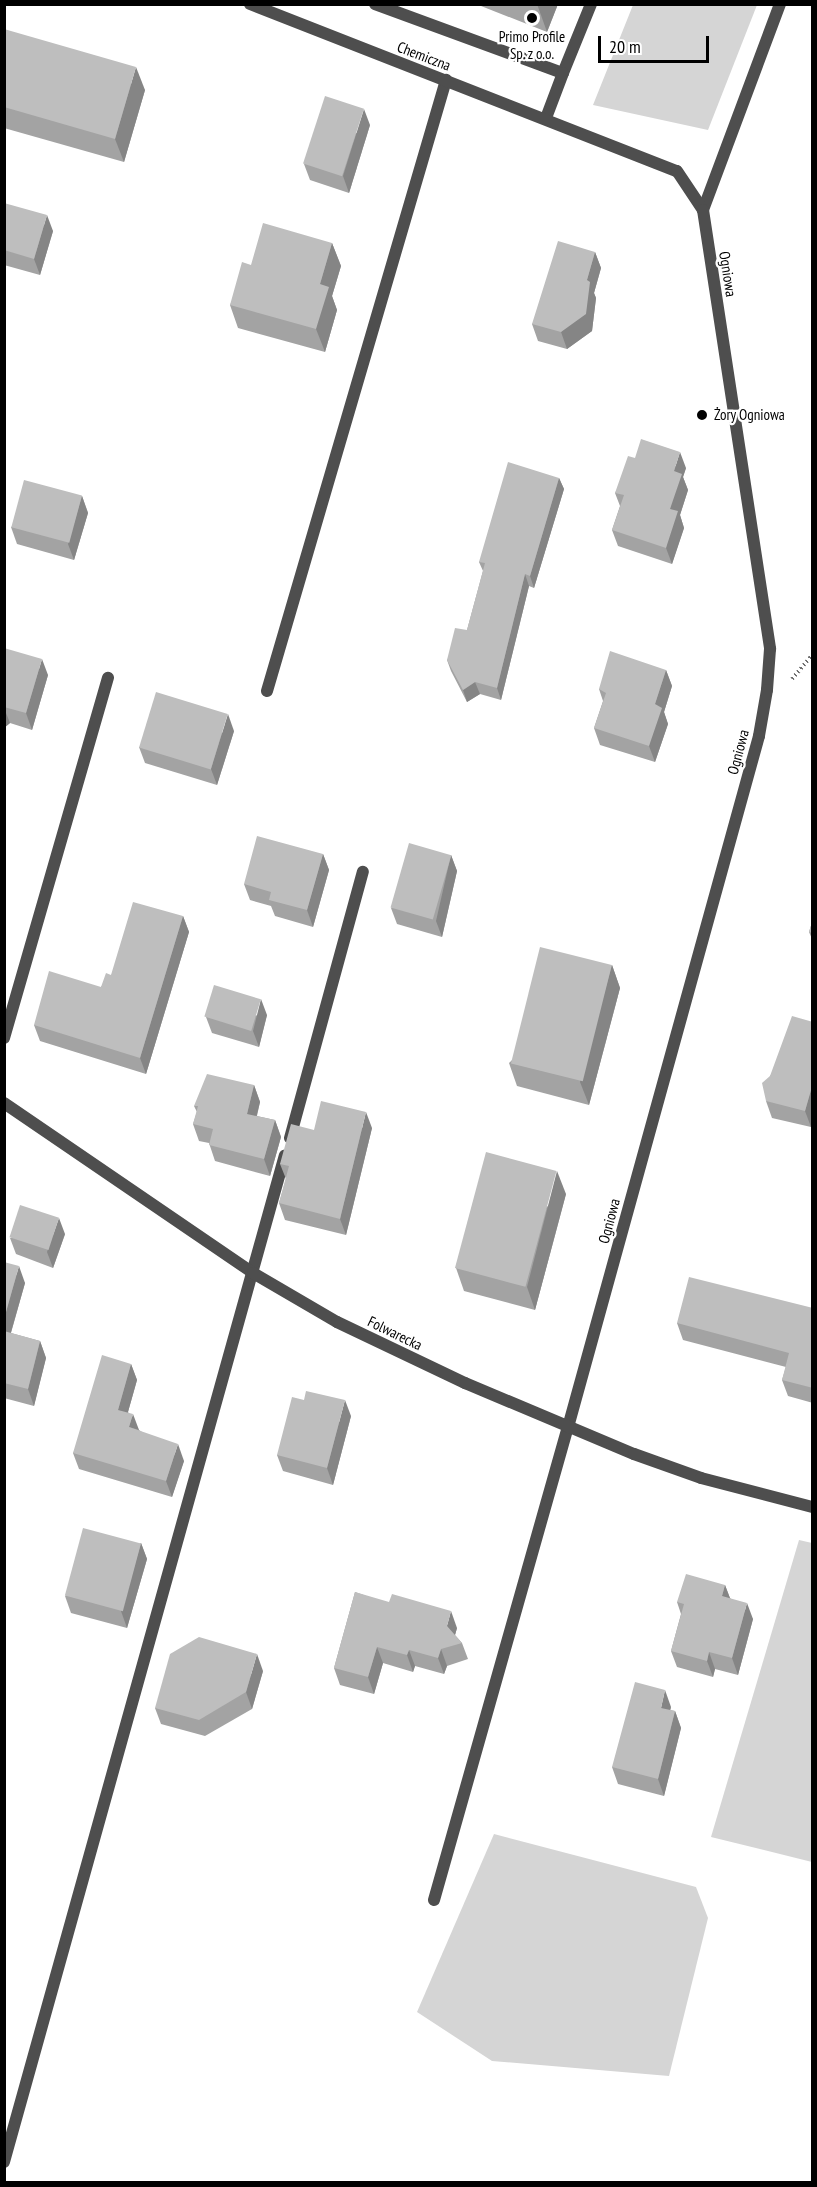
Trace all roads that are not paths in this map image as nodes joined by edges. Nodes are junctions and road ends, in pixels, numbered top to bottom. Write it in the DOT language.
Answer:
graph roads {
  1 [pos="250,4"];
  2 [pos="375,4"];
  3 [pos="591,4"];
  4 [pos="780,4"];
  5 [pos="563,73"];
  6 [pos="446,80"];
  7 [pos="546,118"];
  8 [pos="588,134"];
  9 [pos="703,210"];
  10 [pos="108,678"];
  11 [pos="267,691"];
  12 [pos="363,872"];
  13 [pos="4,1038"];
  14 [pos="4,1103"];
  15 [pos="253,1273"];
  16 [pos="568,1427"];
  17 [pos="813,1507"];
  18 [pos="434,1900"];
  19 [pos="4,2162"];
  1 -- 6 [label="street, Chemiczna"];
  2 -- 5 [label="street"];
  3 -- 5 [label="street"];
  4 -- 9 [label="street"];
  5 -- 7 [label="street"];
  6 -- 7 [label="street, Chemiczna"];
  6 -- 11 [label="street"];
  7 -- 8 [label="street, Chemiczna"];
  8 -- 9 [label="street, Ogniowa"];
  9 -- 16 [label="street, Ogniowa"];
  10 -- 13 [label="street"];
  12 -- 15 [label="street"];
  14 -- 15 [label="street, Folwarecka"];
  15 -- 16 [label="street, Folwarecka"];
  15 -- 19 [label="street"];
  16 -- 17 [label="street, Folwarecka"];
  16 -- 18 [label="street, Ogniowa"];
}
